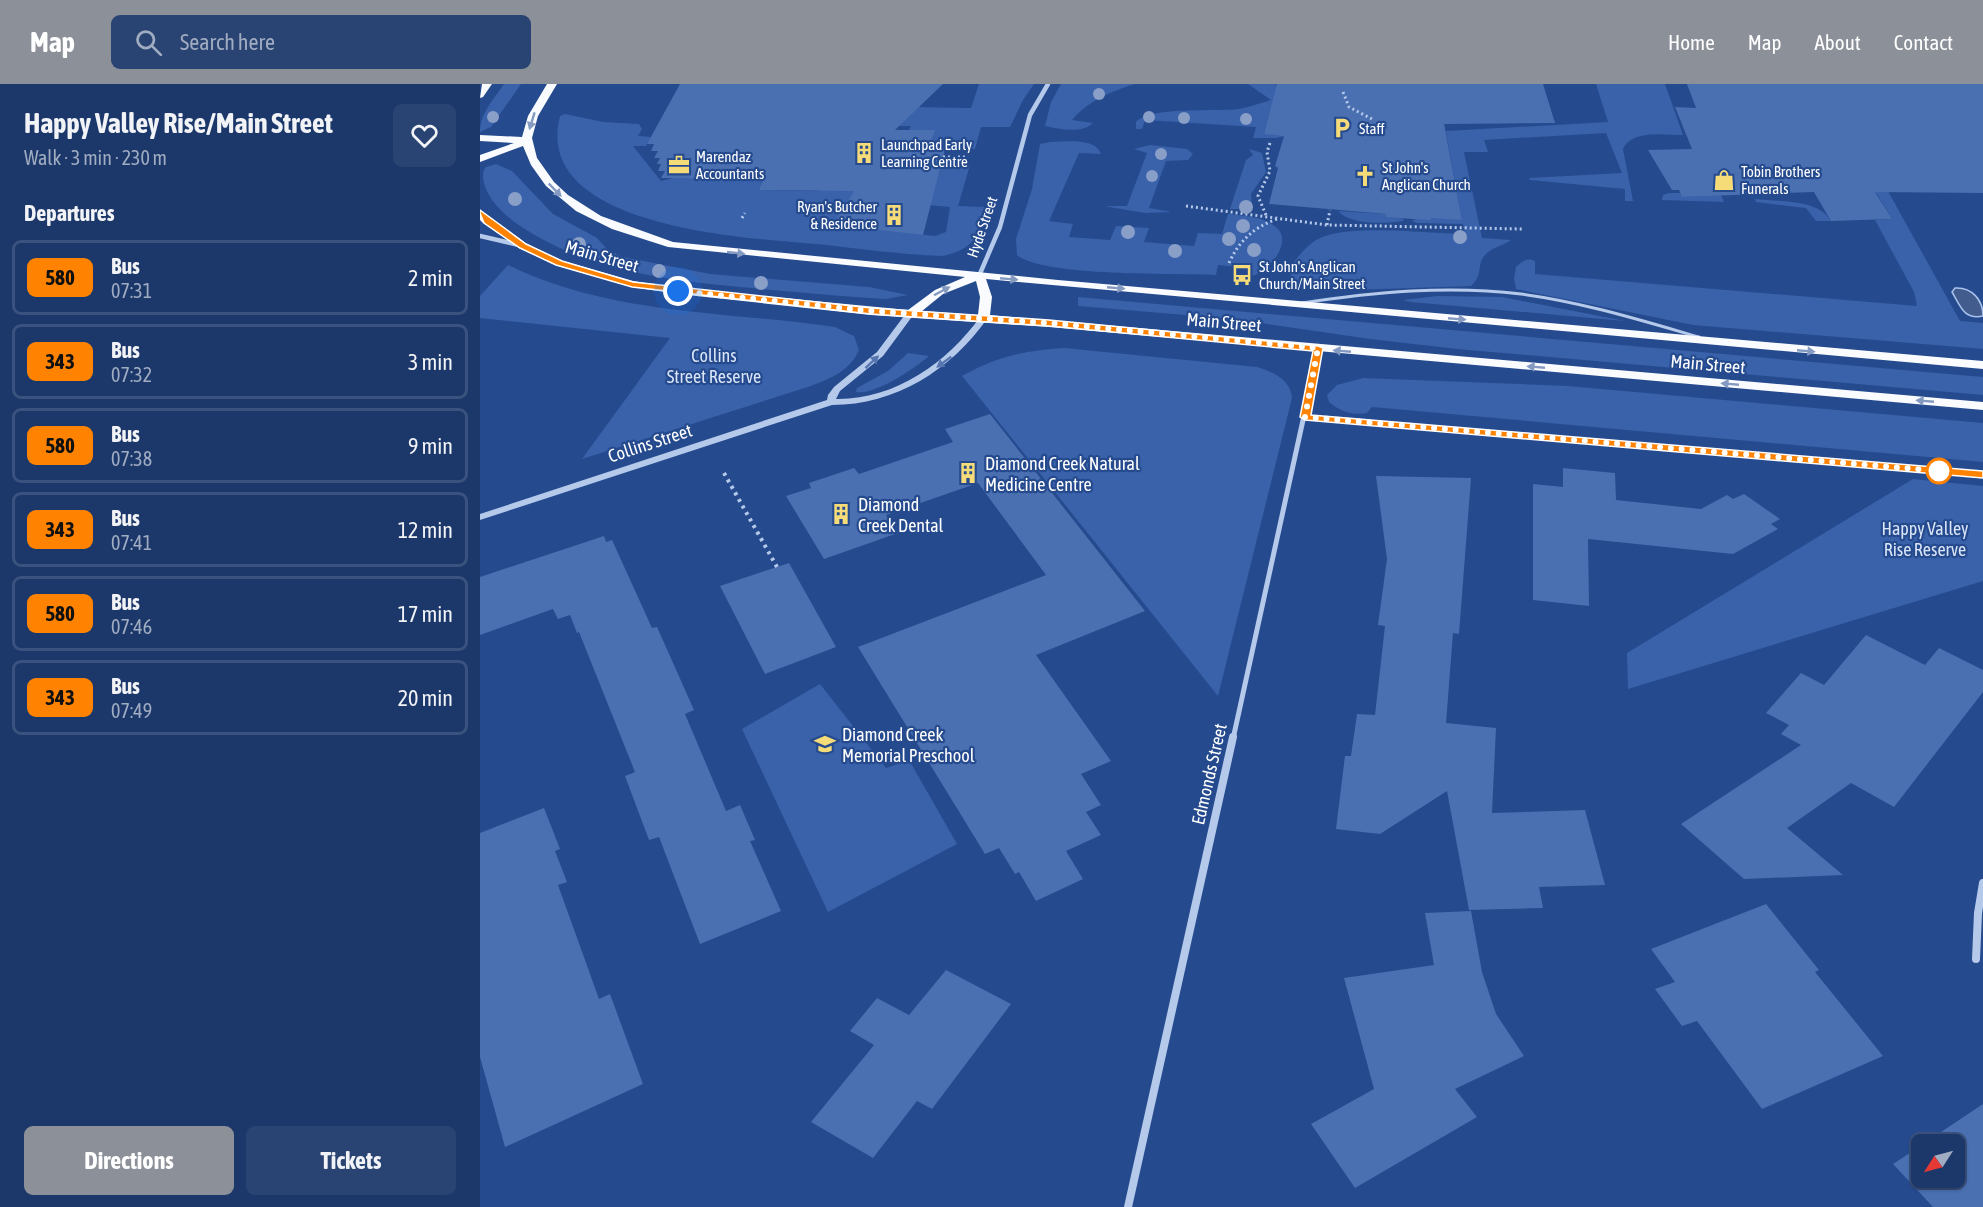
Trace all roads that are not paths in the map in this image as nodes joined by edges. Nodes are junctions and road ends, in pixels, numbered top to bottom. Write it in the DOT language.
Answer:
graph roads {
  1 [pos="487,84"];
  2 [pos="552,84"];
  3 [pos="1048,84"];
  4 [pos="480,95"];
  5 [pos="480,138"];
  6 [pos="527,141"];
  7 [pos="480,159"];
  8 [pos="480,213"];
  9 [pos="480,236"];
  10 [pos="523,246"];
  11 [pos="979,276"];
  12 [pos="1293,304"];
  13 [pos="910,314"];
  14 [pos="983,319"];
  15 [pos="1724,344"];
  16 [pos="1318,348"];
  17 [pos="1983,365"];
  18 [pos="831,402"];
  19 [pos="1983,406"];
  20 [pos="1305,417"];
  21 [pos="1983,474"];
  22 [pos="480,517"];
  23 [pos="1983,883"];
  24 [pos="1976,959"];
  25 [pos="1128,1207"];
  1 -- 4 [label="main road"];
  2 -- 6 [label="main road, one-way"];
  3 -- 11 [label="street, Hyde Street"];
  5 -- 6 [label="main road"];
  6 -- 7 [label="main road"];
  6 -- 11 [label="main road, Main Street, one-way"];
  8 -- 10 [label="main road, Main Street"];
  9 -- 10 [label="street"];
  10 -- 13 [label="main road, Main Street"];
  11 -- 12 [label="main road, Main Street, one-way"];
  13 -- 11 [label="main road, Hyde Street, one-way"];
  11 -- 14 [label="main road"];
  12 -- 15 [label="main road, Main Street, one-way"];
  12 -- 15 [label="lane"];
  13 -- 14 [label="main road, Main Street"];
  18 -- 13 [label="street, one-way"];
  14 -- 16 [label="main road, Main Street"];
  14 -- 18 [label="street, Collins Street, one-way"];
  15 -- 17 [label="main road, Main Street, one-way"];
  19 -- 16 [label="main road, Main Street, one-way"];
  16 -- 20 [label="street, Edmonds Street"];
  18 -- 22 [label="street, Collins Street"];
  20 -- 21 [label="street"];
  20 -- 25 [label="street, Edmonds Street"];
  23 -- 24 [label="street"];
}
